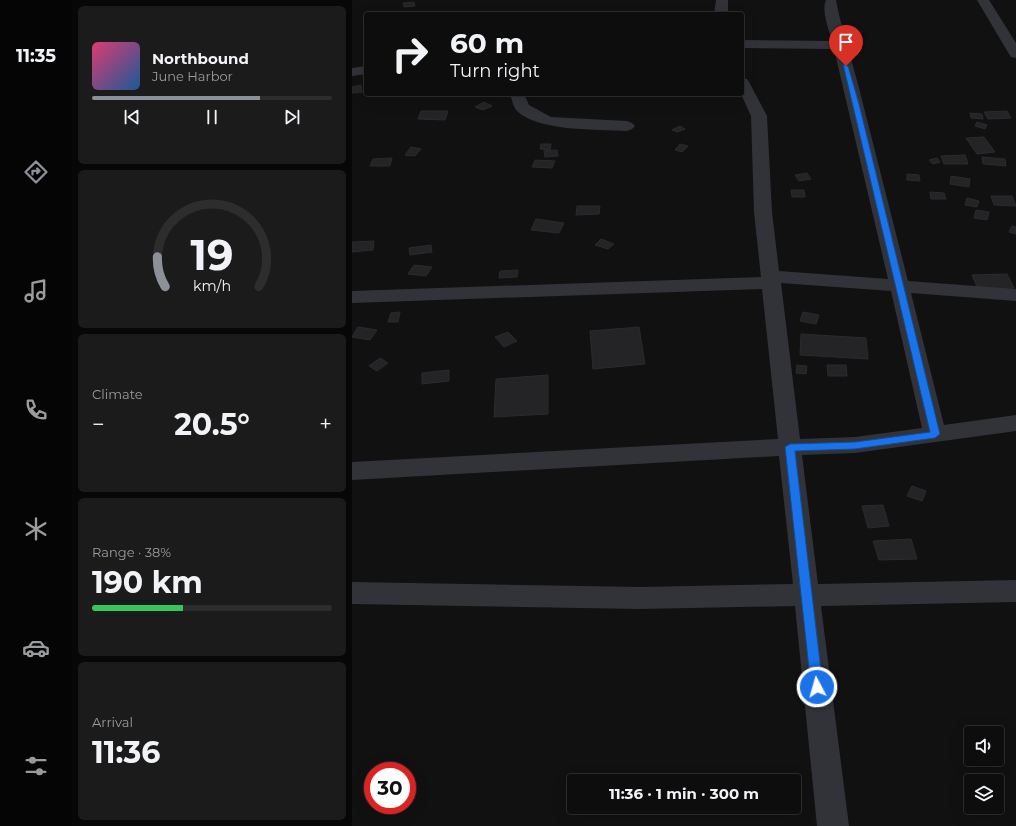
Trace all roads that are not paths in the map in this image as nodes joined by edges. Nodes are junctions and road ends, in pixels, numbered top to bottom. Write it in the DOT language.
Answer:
graph roads {
  1 [pos="722,0"];
  2 [pos="983,0"];
  3 [pos="831,2"];
  4 [pos="721,12"];
  5 [pos="744,44"];
  6 [pos="840,45"];
  7 [pos="1016,54"];
  8 [pos="364,70"];
  9 [pos="352,72"];
  10 [pos="744,86"];
  11 [pos="518,96"];
  12 [pos="628,126"];
  13 [pos="771,279"];
  14 [pos="900,286"];
  15 [pos="1016,296"];
  16 [pos="352,297"];
  17 [pos="1016,423"];
  18 [pos="935,434"];
  19 [pos="790,447"];
  20 [pos="352,471"];
  21 [pos="1016,591"];
  22 [pos="352,594"];
  23 [pos="807,595"];
  24 [pos="833,826"];
  1 -- 4 [label="street"];
  2 -- 7 [label="street"];
  3 -- 6 [label="street"];
  5 -- 6 [label="street"];
  6 -- 14 [label="street"];
  8 -- 9 [label="street"];
  10 -- 13 [label="street"];
  11 -- 12 [label="street"];
  13 -- 14 [label="street"];
  13 -- 16 [label="street"];
  13 -- 19 [label="street"];
  14 -- 15 [label="street"];
  14 -- 18 [label="street"];
  17 -- 18 [label="street"];
  18 -- 19 [label="street"];
  19 -- 20 [label="street"];
  19 -- 23 [label="street"];
  21 -- 23 [label="street"];
  22 -- 23 [label="street"];
  23 -- 24 [label="street"];
}
